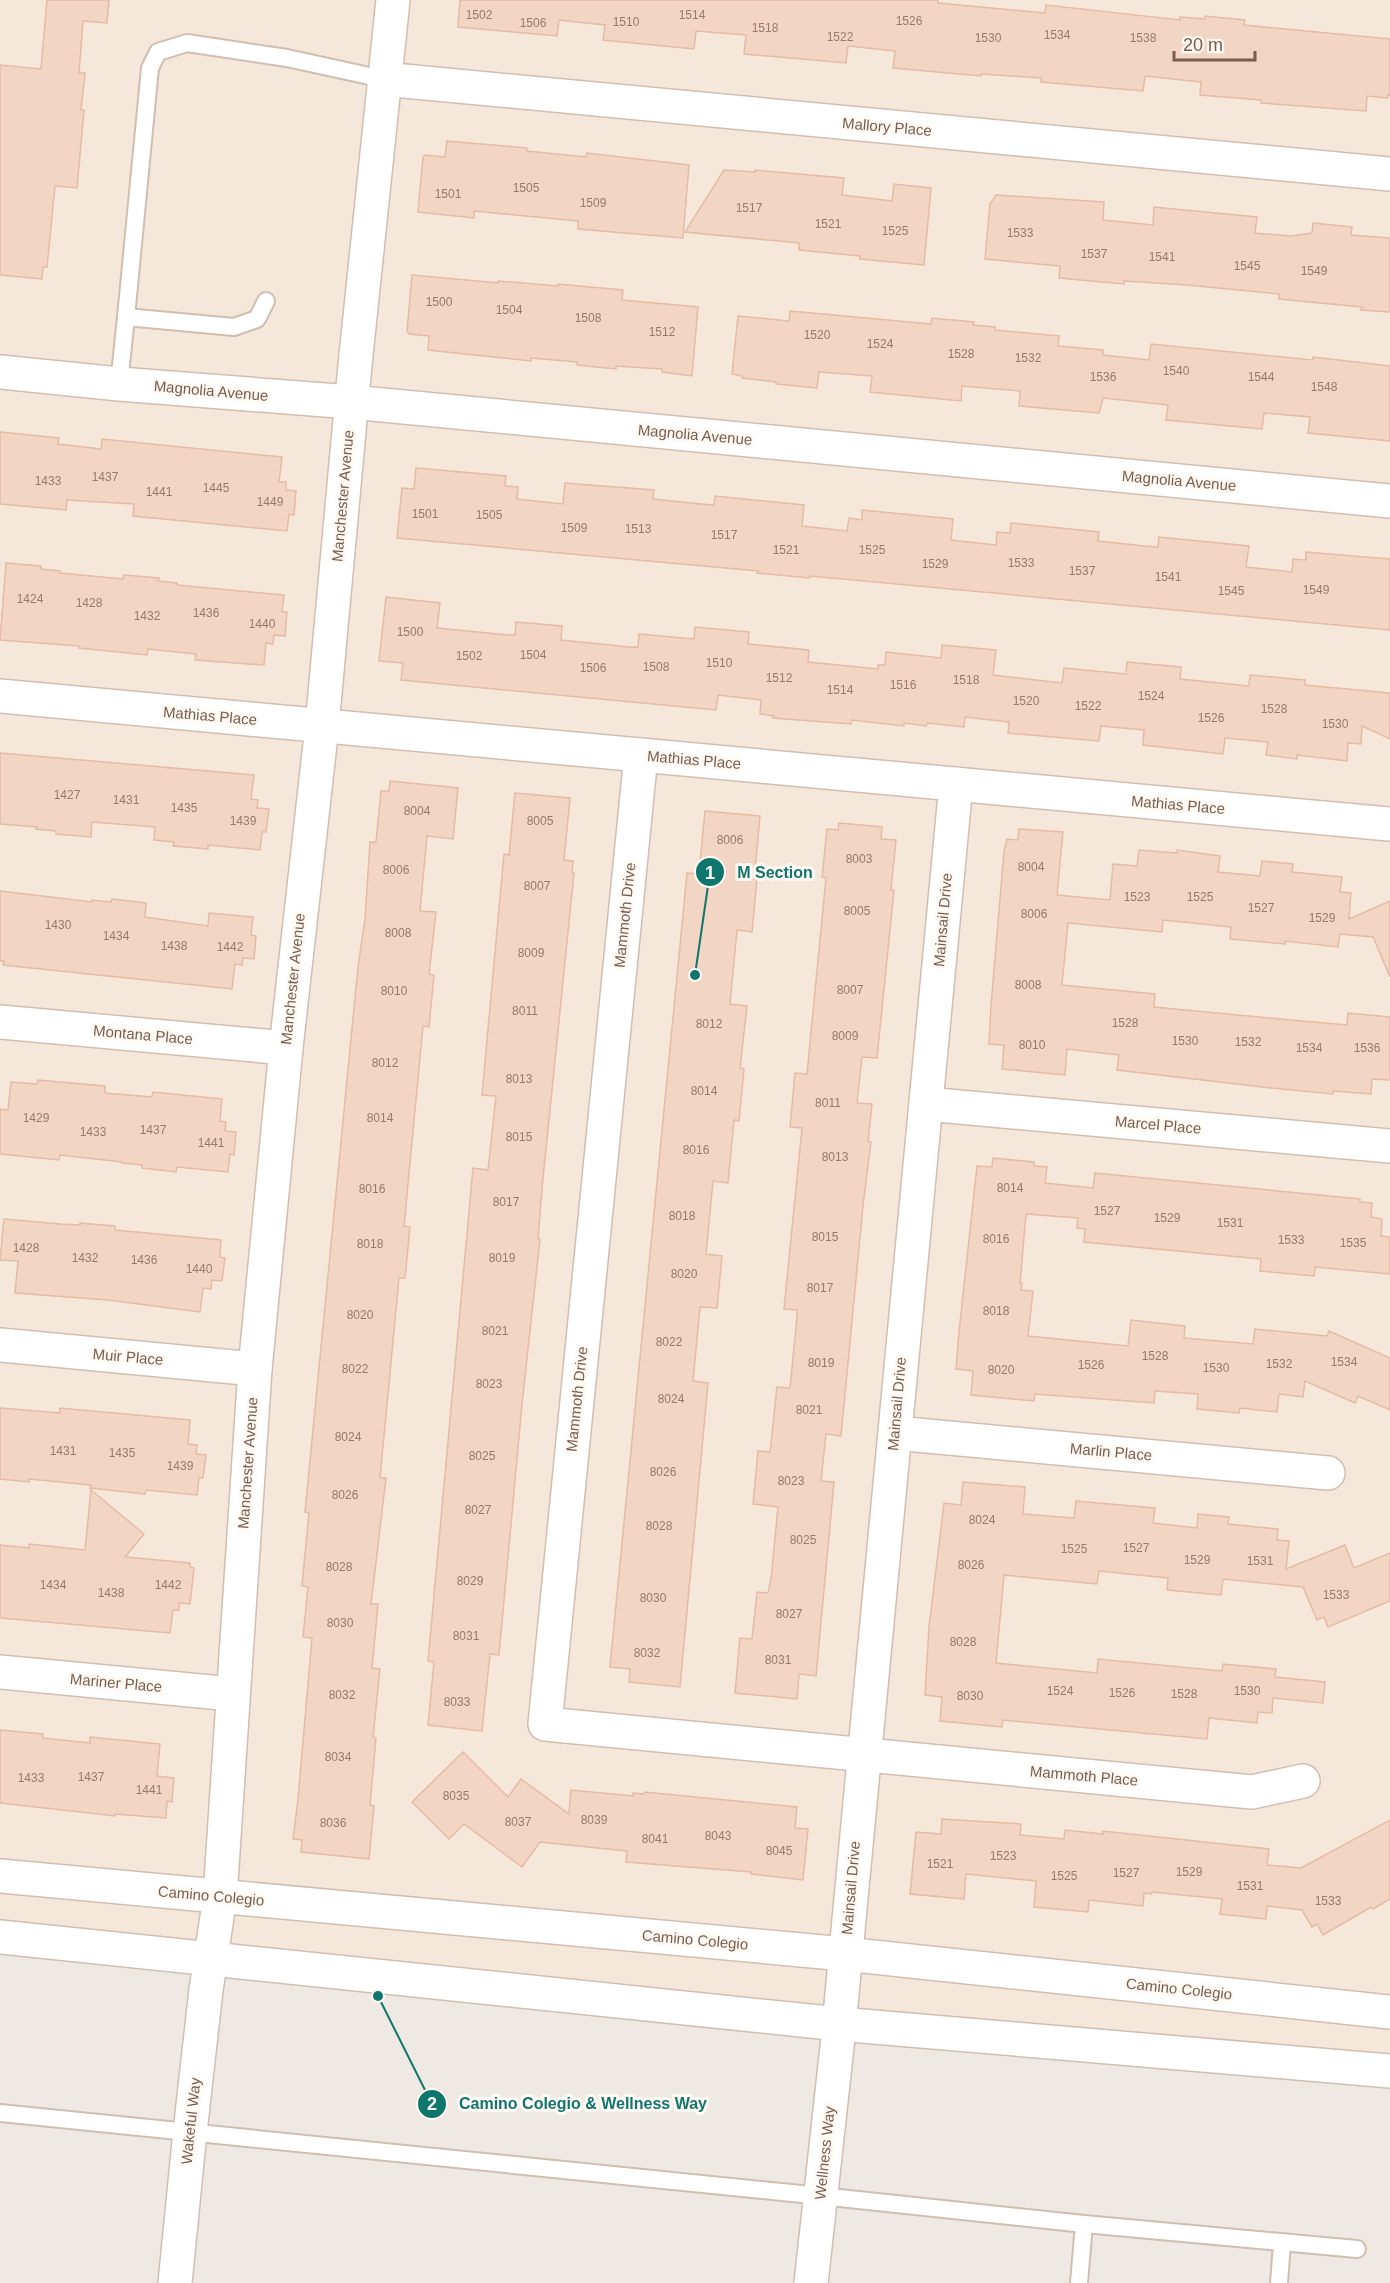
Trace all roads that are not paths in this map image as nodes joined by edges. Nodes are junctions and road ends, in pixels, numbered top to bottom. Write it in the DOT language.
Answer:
graph roads {
  1 [pos="393,0"];
  2 [pos="383,79"];
  3 [pos="1390,174"];
  4 [pos="266,301"];
  5 [pos="126,317"];
  6 [pos="0,372"];
  7 [pos="119,384"];
  8 [pos="351,402"];
  9 [pos="1390,501"];
  10 [pos="0,696"];
  11 [pos="322,726"];
  12 [pos="641,755"];
  13 [pos="956,784"];
  14 [pos="1389,824"];
  15 [pos="0,1022"];
  16 [pos="286,1048"];
  17 [pos="926,1104"];
  18 [pos="1390,1146"];
  19 [pos="0,1345"];
  20 [pos="255,1369"];
  21 [pos="895,1432"];
  22 [pos="1328,1473"];
  23 [pos="0,1672"];
  24 [pos="232,1694"];
  25 [pos="864,1755"];
  26 [pos="1304,1781"];
  27 [pos="0,1876"];
  28 [pos="220,1897"];
  29 [pos="0,1937"];
  30 [pos="845,1954"];
  31 [pos="211,1959"];
  32 [pos="1390,2012"];
  33 [pos="839,2024"];
  34 [pos="1390,2071"];
  35 [pos="0,2113"];
  36 [pos="190,2132"];
  37 [pos="821,2196"];
  38 [pos="1084,2224"];
  39 [pos="1282,2244"];
  40 [pos="1357,2249"];
  41 [pos="175,2283"];
  42 [pos="811,2283"];
  43 [pos="1079,2283"];
  44 [pos="1279,2283"];
  1 -- 2 [label="street, Manchester Avenue"];
  2 -- 3 [label="street, Mallory Place"];
  2 -- 5 [label="lane"];
  2 -- 8 [label="street, Manchester Avenue"];
  4 -- 5 [label="lane"];
  5 -- 7 [label="lane"];
  6 -- 7 [label="street, Magnolia Avenue"];
  7 -- 8 [label="street, Magnolia Avenue"];
  8 -- 9 [label="street, Magnolia Avenue"];
  8 -- 11 [label="street, Manchester Avenue"];
  10 -- 11 [label="street, Mathias Place"];
  11 -- 12 [label="street, Mathias Place"];
  11 -- 16 [label="street, Manchester Avenue"];
  12 -- 13 [label="street, Mathias Place"];
  12 -- 25 [label="street, Mammoth Drive"];
  13 -- 14 [label="street, Mathias Place"];
  13 -- 17 [label="street, Mainsail Drive"];
  15 -- 16 [label="street, Montana Place"];
  16 -- 20 [label="street, Manchester Avenue"];
  17 -- 18 [label="street, Marcel Place"];
  17 -- 21 [label="street, Mainsail Drive"];
  19 -- 20 [label="street, Muir Place"];
  20 -- 24 [label="street, Manchester Avenue"];
  21 -- 22 [label="street, Marlin Place"];
  21 -- 25 [label="street, Mainsail Drive"];
  23 -- 24 [label="street, Mariner Place"];
  24 -- 28 [label="street, Manchester Avenue"];
  25 -- 26 [label="street, Mammoth Place"];
  25 -- 30 [label="street, Mainsail Drive"];
  27 -- 28 [label="street, Camino Colegio"];
  28 -- 30 [label="street, Camino Colegio"];
  28 -- 31 [label="street, Manchester Avenue"];
  29 -- 31 [label="street"];
  30 -- 32 [label="street, Camino Colegio"];
  30 -- 33 [label="street, Mainsail Drive"];
  31 -- 33 [label="street"];
  31 -- 36 [label="street, Wakeful Way"];
  33 -- 34 [label="street"];
  33 -- 37 [label="street, Wellness Way"];
  35 -- 36 [label="lane"];
  36 -- 37 [label="lane"];
  36 -- 41 [label="street, Wakeful Way"];
  37 -- 38 [label="lane"];
  37 -- 42 [label="street, Wellness Way"];
  38 -- 39 [label="lane"];
  38 -- 43 [label="lane"];
  39 -- 40 [label="lane"];
  39 -- 44 [label="lane"];
}
